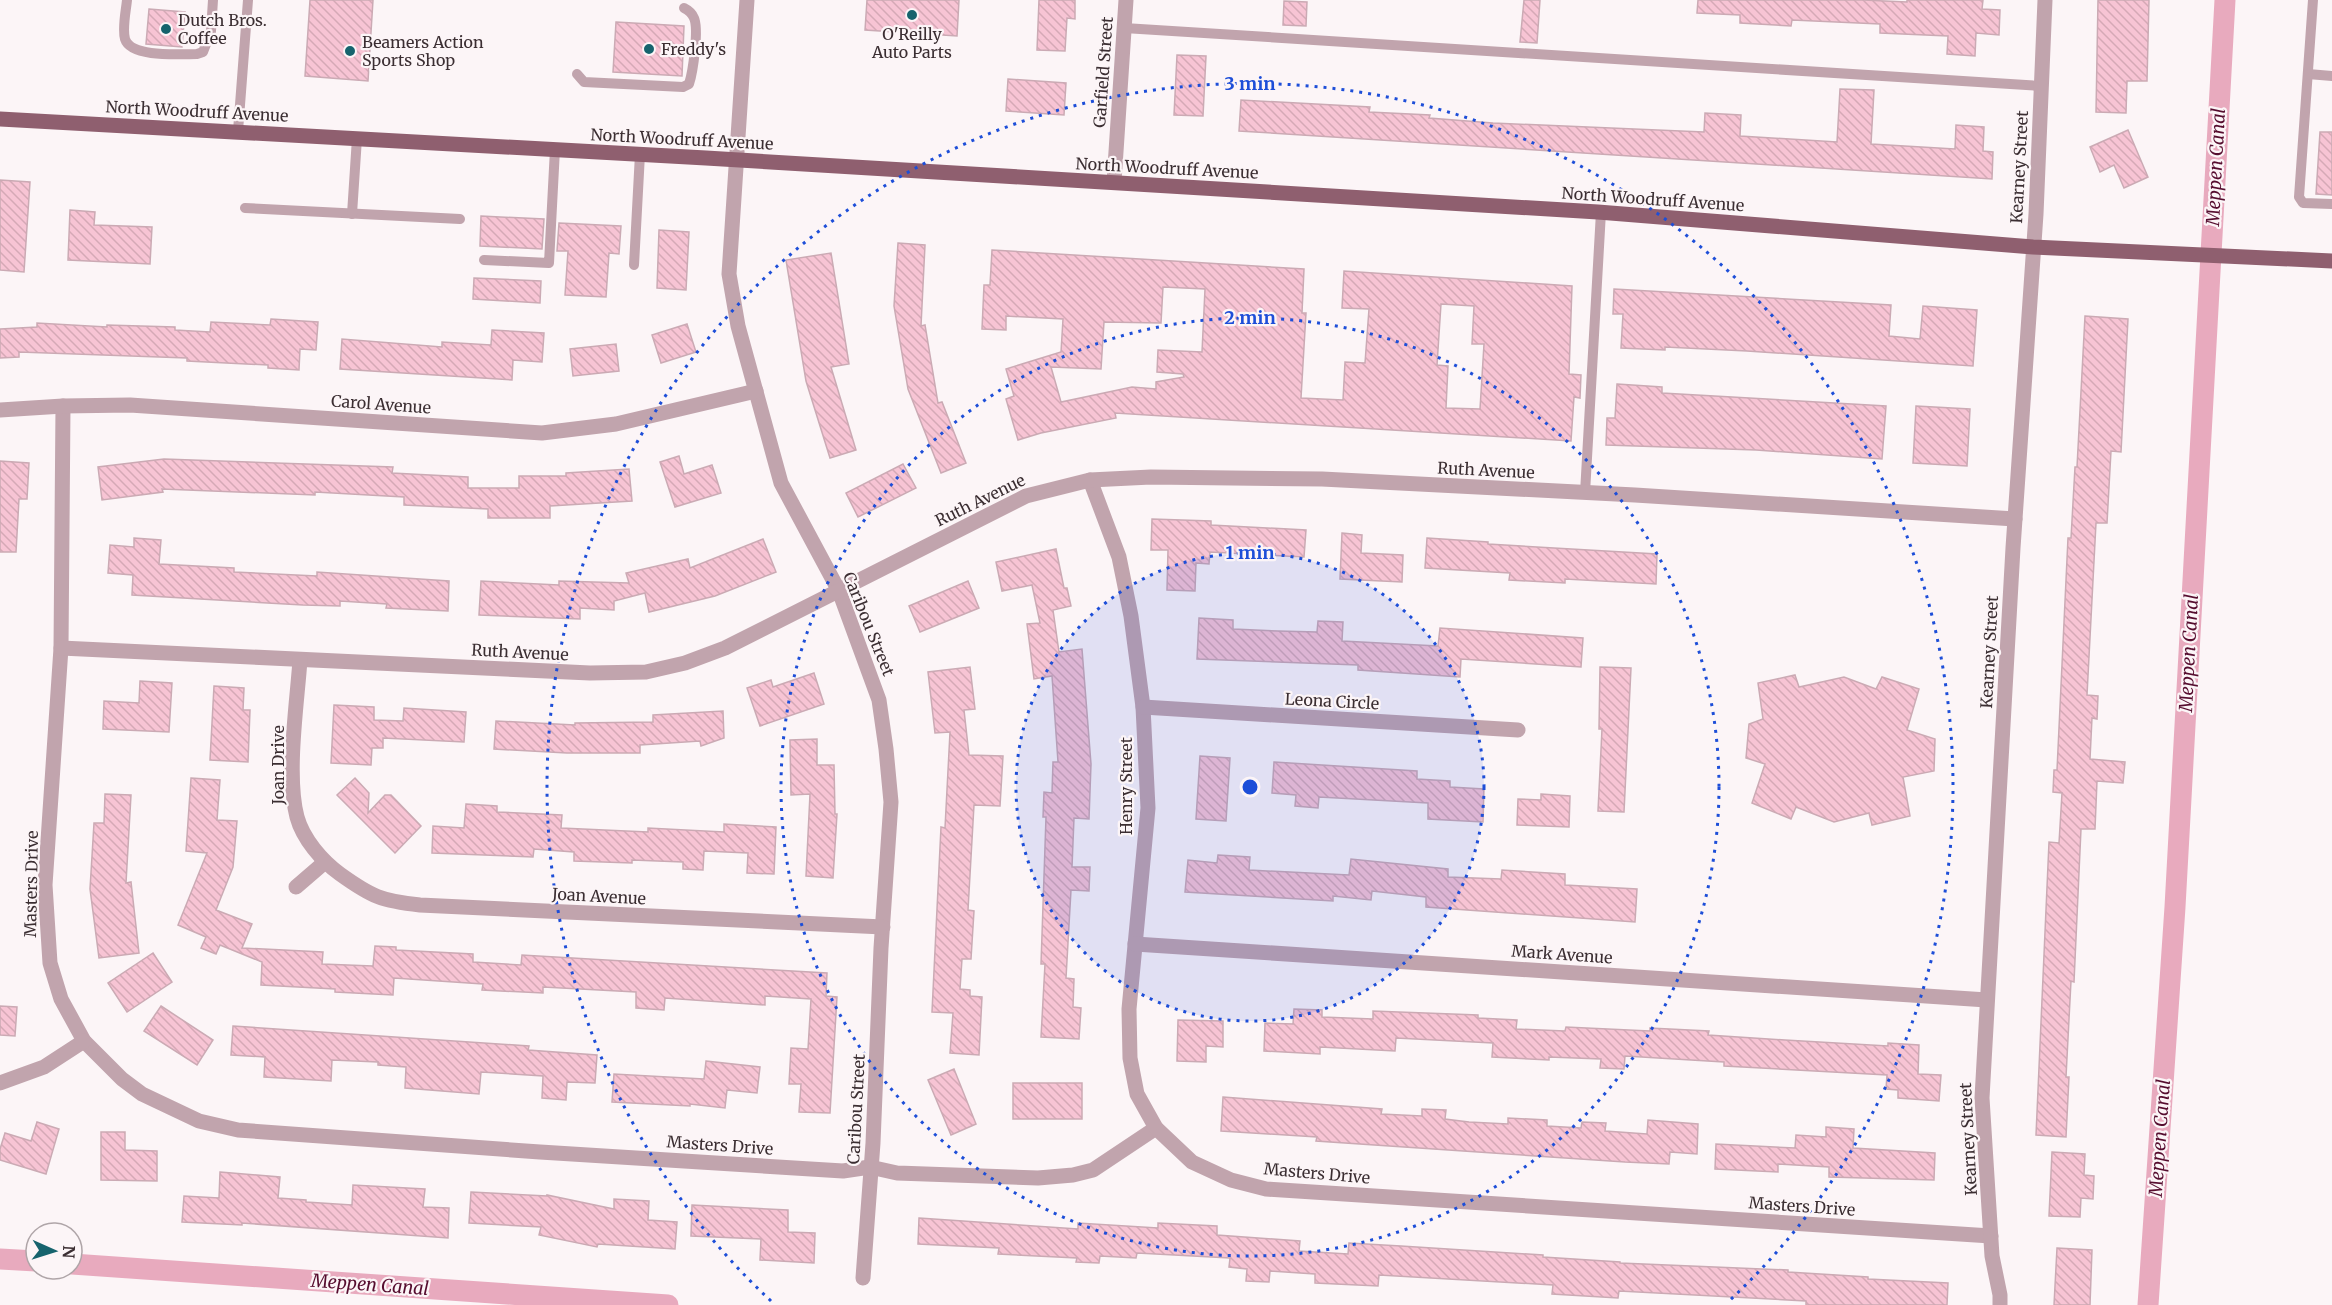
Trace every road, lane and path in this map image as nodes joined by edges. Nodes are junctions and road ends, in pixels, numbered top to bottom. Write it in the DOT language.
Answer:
graph roads {
  1 [pos="127,0"];
  2 [pos="213,0"];
  3 [pos="248,0"];
  4 [pos="747,0"];
  5 [pos="1126,0"];
  6 [pos="2045,0"];
  7 [pos="2313,0"];
  8 [pos="684,8"];
  9 [pos="1124,28"];
  10 [pos="577,74"];
  11 [pos="2308,74"];
  12 [pos="2332,76"];
  13 [pos="2041,86"];
  14 [pos="0,119"];
  15 [pos="238,131"];
  16 [pos="357,138"];
  17 [pos="555,149"];
  18 [pos="640,154"];
  19 [pos="736,159"];
  20 [pos="1114,182"];
  21 [pos="2332,204"];
  22 [pos="245,208"];
  23 [pos="1602,212"];
  24 [pos="352,214"];
  25 [pos="460,219"];
  26 [pos="2032,247"];
  27 [pos="484,260"];
  28 [pos="2332,261"];
  29 [pos="634,265"];
  30 [pos="756,391"];
  31 [pos="63,406"];
  32 [pos="0,411"];
  33 [pos="1090,480"];
  34 [pos="1585,493"];
  35 [pos="2015,519"];
  36 [pos="839,591"];
  37 [pos="61,648"];
  38 [pos="300,660"];
  39 [pos="1143,707"];
  40 [pos="1518,730"];
  41 [pos="326,862"];
  42 [pos="296,887"];
  43 [pos="883,927"];
  44 [pos="1135,944"];
  45 [pos="1987,1000"];
  46 [pos="84,1041"];
  47 [pos="0,1083"];
  48 [pos="1156,1128"];
  49 [pos="870,1167"];
  50 [pos="1991,1236"];
  51 [pos="863,1278"];
  52 [pos="2000,1305"];
  1 -- 2 [label="lane"];
  3 -- 15 [label="lane"];
  4 -- 19 [label="street, Caribou Street"];
  5 -- 9 [label="street, Garfield Street"];
  6 -- 13 [label="street, Kearney Street"];
  7 -- 11 [label="lane"];
  8 -- 10 [label="lane"];
  9 -- 13 [label="lane"];
  9 -- 20 [label="street, Garfield Street"];
  11 -- 12 [label="lane"];
  11 -- 21 [label="lane"];
  13 -- 26 [label="street, Kearney Street"];
  14 -- 15 [label="main road, North Woodruff Avenue"];
  15 -- 16 [label="main road, North Woodruff Avenue"];
  16 -- 17 [label="main road, North Woodruff Avenue"];
  16 -- 24 [label="lane"];
  17 -- 18 [label="main road, North Woodruff Avenue"];
  17 -- 27 [label="lane"];
  18 -- 19 [label="main road, North Woodruff Avenue"];
  18 -- 29 [label="lane"];
  19 -- 20 [label="main road, North Woodruff Avenue"];
  19 -- 30 [label="street, Caribou Street"];
  20 -- 23 [label="main road, North Woodruff Avenue"];
  22 -- 24 [label="lane"];
  23 -- 26 [label="main road, North Woodruff Avenue"];
  23 -- 34 [label="lane"];
  24 -- 25 [label="lane"];
  26 -- 28 [label="main road, North Woodruff Avenue"];
  26 -- 35 [label="street, Kearney Street"];
  30 -- 31 [label="street, Carol Avenue"];
  30 -- 36 [label="street, Caribou Street"];
  31 -- 32 [label="street, Carol Avenue"];
  31 -- 37 [label="street, Masters Drive"];
  33 -- 34 [label="street, Ruth Avenue"];
  33 -- 36 [label="street, Ruth Avenue"];
  33 -- 39 [label="street, Henry Street"];
  34 -- 35 [label="street, Ruth Avenue"];
  35 -- 45 [label="street, Kearney Street"];
  36 -- 38 [label="street, Ruth Avenue"];
  36 -- 43 [label="street, Caribou Street"];
  37 -- 38 [label="street, Ruth Avenue"];
  37 -- 46 [label="street, Masters Drive"];
  38 -- 41 [label="street, Joan Drive"];
  39 -- 40 [label="street, Leona Circle"];
  39 -- 44 [label="street, Henry Street"];
  41 -- 42 [label="street"];
  41 -- 43 [label="street, Joan Avenue"];
  43 -- 49 [label="street, Caribou Street"];
  44 -- 45 [label="street, Mark Avenue"];
  44 -- 48 [label="street, Henry Street"];
  45 -- 50 [label="street, Kearney Street"];
  46 -- 47 [label="street"];
  46 -- 49 [label="street, Masters Drive"];
  48 -- 49 [label="street, Masters Drive"];
  48 -- 50 [label="street, Masters Drive"];
  49 -- 51 [label="street, Caribou Street"];
  50 -- 52 [label="street, Kearney Street"];
}
